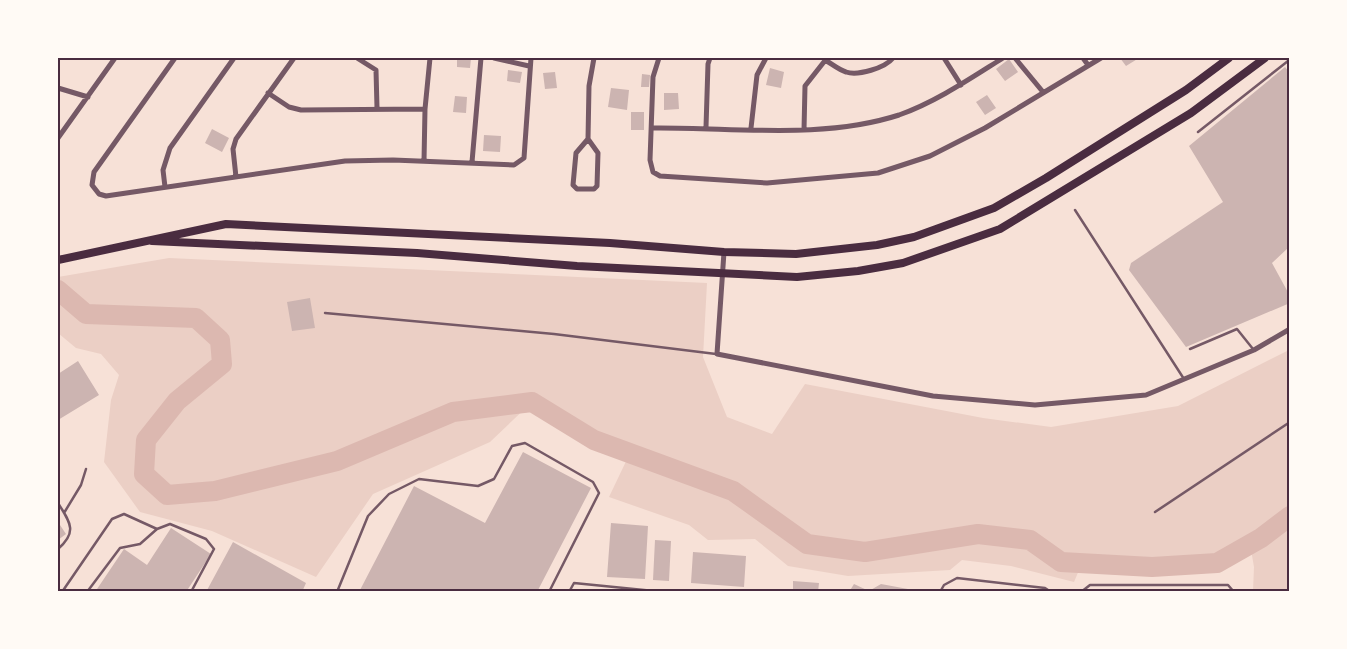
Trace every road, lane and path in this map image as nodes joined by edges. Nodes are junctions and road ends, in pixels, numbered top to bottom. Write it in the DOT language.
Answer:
graph roads {
  1 [pos="115,58"];
  2 [pos="175,58"];
  3 [pos="234,58"];
  4 [pos="294,58"];
  5 [pos="357,58"];
  6 [pos="430,58"];
  7 [pos="481,58"];
  8 [pos="494,58"];
  9 [pos="531,58"];
  10 [pos="594,58"];
  11 [pos="659,58"];
  12 [pos="710,58"];
  13 [pos="766,58"];
  14 [pos="893,58"];
  15 [pos="944,58"];
  16 [pos="1003,58"];
  17 [pos="1016,58"];
  18 [pos="1083,58"];
  19 [pos="1101,58"];
  20 [pos="1229,58"];
  21 [pos="1265,58"];
  22 [pos="826,59"];
  23 [pos="1290,63"];
  24 [pos="1088,65"];
  25 [pos="529,66"];
  26 [pos="961,85"];
  27 [pos="58,88"];
  28 [pos="1044,92"];
  29 [pos="268,93"];
  30 [pos="88,97"];
  31 [pos="377,108"];
  32 [pos="425,109"];
  33 [pos="706,127"];
  34 [pos="653,128"];
  35 [pos="751,128"];
  36 [pos="804,130"];
  37 [pos="1198,132"];
  38 [pos="58,138"];
  39 [pos="588,138"];
  40 [pos="424,161"];
  41 [pos="472,162"];
  42 [pos="236,177"];
  43 [pos="165,188"];
  44 [pos="1075,210"];
  45 [pos="140,241"];
  46 [pos="724,252"];
  47 [pos="58,260"];
  48 [pos="722,272"];
  49 [pos="325,313"];
  50 [pos="1290,329"];
  51 [pos="1190,349"];
  52 [pos="1254,350"];
  53 [pos="717,354"];
  54 [pos="1184,379"];
  55 [pos="1290,422"];
  56 [pos="86,468"];
  57 [pos="58,503"];
  58 [pos="1155,512"];
  59 [pos="64,514"];
  60 [pos="157,529"];
  61 [pos="58,549"];
  62 [pos="62,592"];
  63 [pos="87,592"];
  64 [pos="191,592"];
  65 [pos="337,592"];
  66 [pos="549,592"];
  67 [pos="569,592"];
  68 [pos="664,592"];
  69 [pos="940,592"];
  70 [pos="1051,592"];
  71 [pos="1081,592"];
  72 [pos="1234,592"];
  1 -- 30 [label="street"];
  2 -- 43 [label="street"];
  3 -- 43 [label="street"];
  4 -- 29 [label="street"];
  5 -- 31 [label="street"];
  6 -- 32 [label="street"];
  7 -- 41 [label="street"];
  8 -- 25 [label="street"];
  9 -- 25 [label="street"];
  10 -- 39 [label="street"];
  11 -- 34 [label="street"];
  12 -- 33 [label="street"];
  13 -- 35 [label="street"];
  14 -- 22 [label="street"];
  15 -- 26 [label="street"];
  16 -- 26 [label="street"];
  17 -- 28 [label="street"];
  18 -- 24 [label="street"];
  19 -- 24 [label="street"];
  20 -- 46 [label="main road"];
  21 -- 48 [label="main road"];
  22 -- 36 [label="street"];
  23 -- 37 [label="lane"];
  24 -- 28 [label="street"];
  25 -- 41 [label="street"];
  26 -- 36 [label="street"];
  27 -- 30 [label="street"];
  28 -- 34 [label="street"];
  29 -- 31 [label="street"];
  29 -- 42 [label="street"];
  30 -- 38 [label="street"];
  31 -- 32 [label="street"];
  32 -- 40 [label="street"];
  33 -- 34 [label="street"];
  33 -- 35 [label="street"];
  35 -- 36 [label="street"];
  39 -- 39 [label="street"];
  40 -- 41 [label="street"];
  40 -- 42 [label="street"];
  42 -- 43 [label="street"];
  44 -- 54 [label="lane"];
  45 -- 46 [label="main road"];
  45 -- 47 [label="main road"];
  45 -- 48 [label="main road"];
  46 -- 48 [label="street"];
  48 -- 53 [label="street"];
  49 -- 53 [label="lane"];
  50 -- 52 [label="street"];
  51 -- 52 [label="lane"];
  52 -- 54 [label="street"];
  53 -- 54 [label="street"];
  55 -- 58 [label="lane"];
  56 -- 59 [label="lane"];
  57 -- 59 [label="lane"];
  59 -- 61 [label="lane"];
  60 -- 62 [label="lane"];
  60 -- 63 [label="lane"];
  60 -- 64 [label="lane"];
  65 -- 66 [label="lane"];
  67 -- 68 [label="lane"];
  69 -- 70 [label="lane"];
  71 -- 72 [label="lane"];
}
